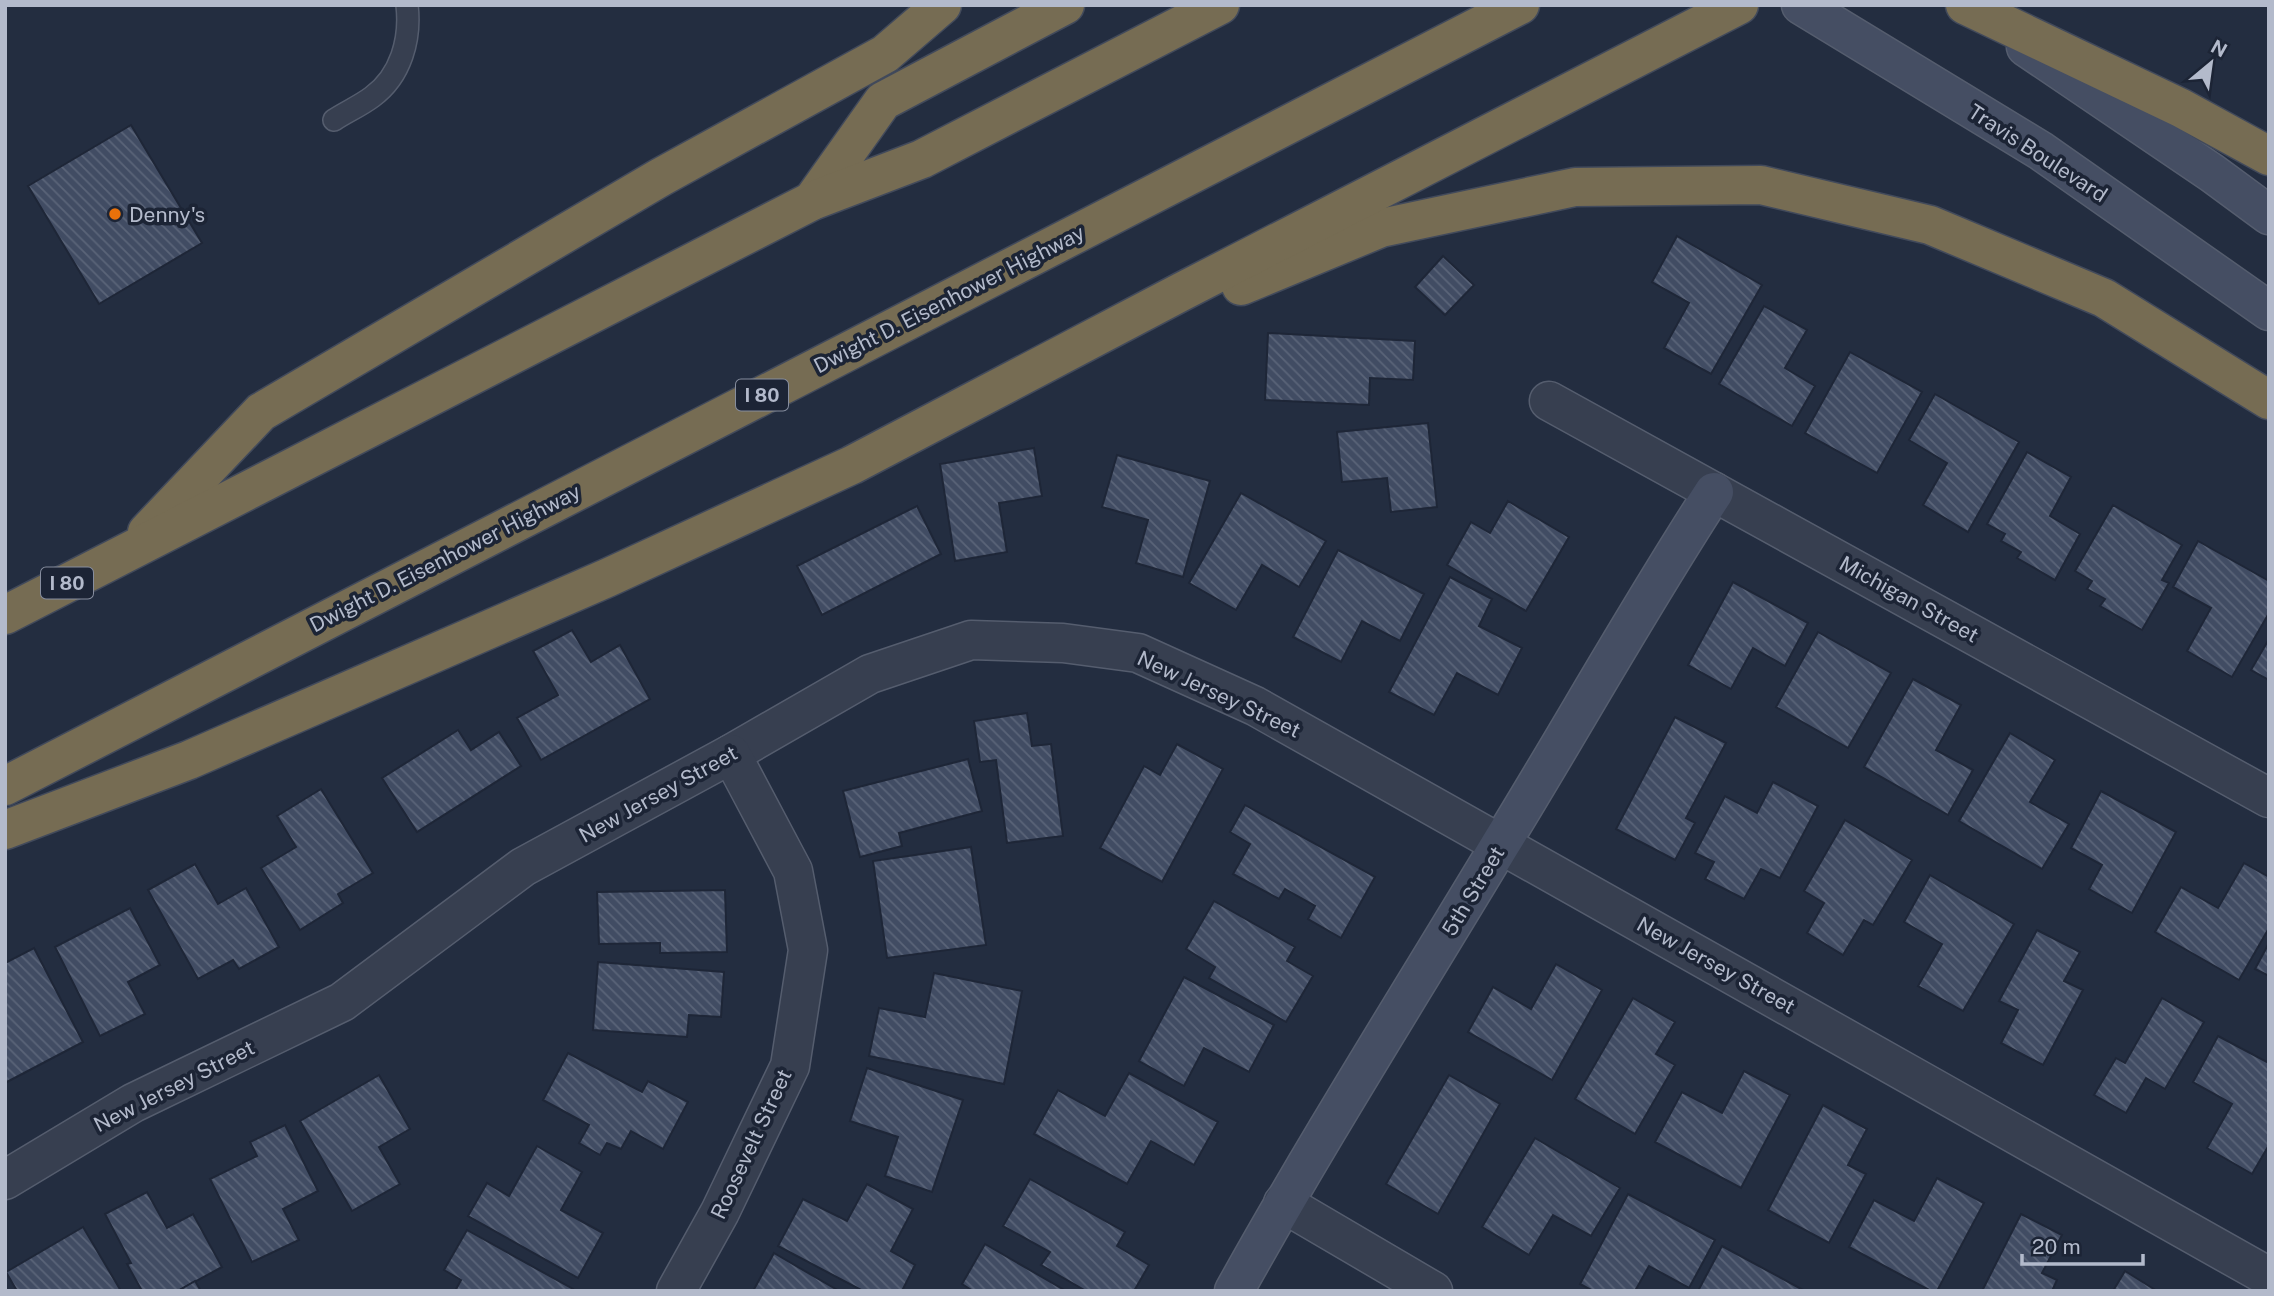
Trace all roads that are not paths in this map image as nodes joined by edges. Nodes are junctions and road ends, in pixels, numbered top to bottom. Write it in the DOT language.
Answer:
graph roads {
  1 [pos="407,5"];
  2 [pos="942,5"];
  3 [pos="1065,5"];
  4 [pos="1220,5"];
  5 [pos="1520,5"];
  6 [pos="1739,5"];
  7 [pos="1801,5"];
  8 [pos="1965,5"];
  9 [pos="334,120"];
  10 [pos="2269,156"];
  11 [pos="811,201"];
  12 [pos="2269,215"];
  13 [pos="1183,291"];
  14 [pos="2269,311"];
  15 [pos="2269,400"];
  16 [pos="1549,401"];
  17 [pos="1714,492"];
  18 [pos="128,551"];
  19 [pos="5,615"];
  20 [pos="732,754"];
  21 [pos="5,786"];
  22 [pos="2269,798"];
  23 [pos="5,830"];
  24 [pos="1502,844"];
  25 [pos="5,1180"];
  26 [pos="1283,1203"];
  27 [pos="2269,1277"];
  28 [pos="676,1291"];
  29 [pos="1234,1291"];
  30 [pos="1433,1291"];
  1 -- 9 [label="lane"];
  2 -- 18 [label="highway"];
  3 -- 11 [label="highway"];
  4 -- 11 [label="highway, I 80"];
  5 -- 21 [label="highway, Dwight D. Eisenhower Highway / I 80"];
  6 -- 13 [label="highway"];
  7 -- 14 [label="street, Travis Boulevard"];
  8 -- 10 [label="highway"];
  8 -- 12 [label="street"];
  11 -- 18 [label="highway, I 80"];
  13 -- 15 [label="highway"];
  13 -- 23 [label="highway"];
  16 -- 17 [label="street, Michigan Street"];
  17 -- 22 [label="street, Michigan Street"];
  17 -- 24 [label="street, 5th Street"];
  18 -- 19 [label="highway, I 80"];
  20 -- 24 [label="street, New Jersey Street"];
  20 -- 25 [label="street, New Jersey Street"];
  20 -- 28 [label="street, Roosevelt Street"];
  24 -- 26 [label="street, 5th Street"];
  24 -- 27 [label="street, New Jersey Street"];
  26 -- 29 [label="street, 5th Street"];
  26 -- 30 [label="street"];
}
